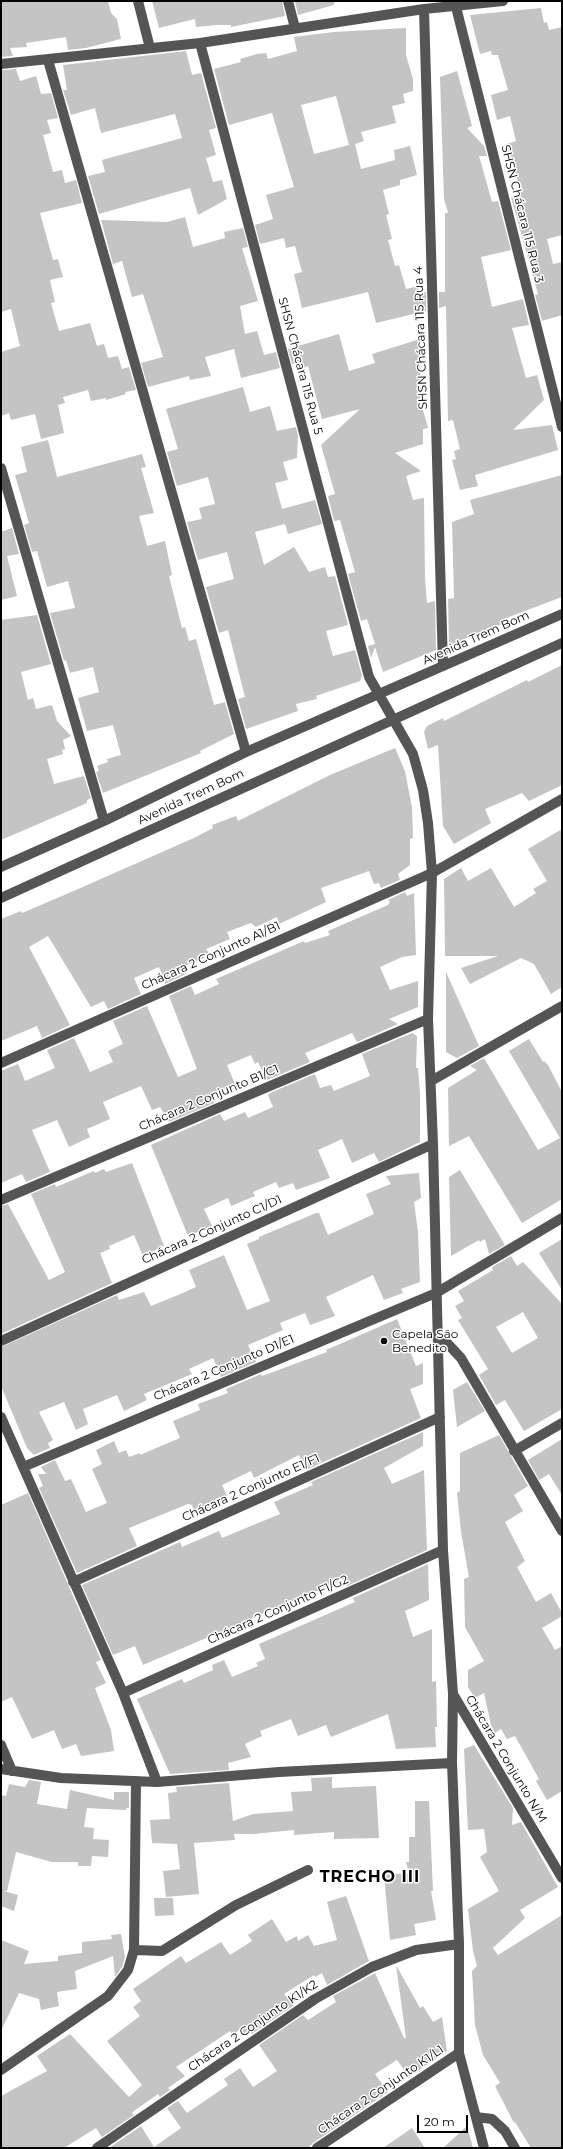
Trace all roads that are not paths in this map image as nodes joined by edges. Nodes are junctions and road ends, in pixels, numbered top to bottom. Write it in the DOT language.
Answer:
graph roads {
  1 [pos="138,1"];
  2 [pos="288,1"];
  3 [pos="503,1"];
  4 [pos="448,5"];
  5 [pos="424,9"];
  6 [pos="295,28"];
  7 [pos="200,43"];
  8 [pos="150,48"];
  9 [pos="48,60"];
  10 [pos="1,64"];
  11 [pos="562,427"];
  12 [pos="1,468"];
  13 [pos="562,614"];
  14 [pos="562,643"];
  15 [pos="443,666"];
  16 [pos="378,694"];
  17 [pos="392,719"];
  18 [pos="246,752"];
  19 [pos="562,799"];
  20 [pos="104,822"];
  21 [pos="1,867"];
  22 [pos="432,873"];
  23 [pos="1,898"];
  24 [pos="562,1006"];
  25 [pos="428,1020"];
  26 [pos="1,1063"];
  27 [pos="430,1082"];
  28 [pos="434,1144"];
  29 [pos="1,1200"];
  30 [pos="562,1218"];
  31 [pos="436,1293"];
  32 [pos="1,1341"];
  33 [pos="438,1341"];
  34 [pos="1,1417"];
  35 [pos="440,1418"];
  36 [pos="562,1423"];
  37 [pos="514,1452"];
  38 [pos="23,1467"];
  39 [pos="562,1531"];
  40 [pos="443,1550"];
  41 [pos="73,1582"];
  42 [pos="123,1693"];
  43 [pos="453,1694"];
  44 [pos="1,1746"];
  45 [pos="452,1763"];
  46 [pos="1,1769"];
  47 [pos="12,1771"];
  48 [pos="136,1781"];
  49 [pos="157,1782"];
  50 [pos="308,1870"];
  51 [pos="562,1878"];
  52 [pos="459,1944"];
  53 [pos="134,1950"];
  54 [pos="459,2053"];
  55 [pos="1,2070"];
  56 [pos="476,2117"];
  57 [pos="96,2148"];
  58 [pos="317,2148"];
  59 [pos="484,2148"];
  60 [pos="515,2148"];
  1 -- 8 [label="street"];
  2 -- 6 [label="street"];
  3 -- 4 [label="street"];
  4 -- 5 [label="street"];
  4 -- 11 [label="street, SHSN Chácara 115 Rua 3"];
  5 -- 6 [label="street"];
  5 -- 15 [label="street, SHSN Chácara 115 Rua 4"];
  6 -- 7 [label="street"];
  7 -- 8 [label="street"];
  7 -- 16 [label="street, SHSN Chácara 115 Rua 5"];
  8 -- 9 [label="street"];
  9 -- 10 [label="street"];
  9 -- 18 [label="street"];
  12 -- 20 [label="street"];
  13 -- 15 [label="street, Avenida Trem Bom"];
  14 -- 17 [label="street, Avenida Trem Bom"];
  15 -- 16 [label="street, Avenida Trem Bom"];
  16 -- 17 [label="street"];
  16 -- 18 [label="street, Avenida Trem Bom"];
  17 -- 22 [label="street"];
  17 -- 23 [label="street, Avenida Trem Bom"];
  18 -- 20 [label="street, Avenida Trem Bom"];
  19 -- 22 [label="street, Chácara 2 Conjunto A1/B1"];
  20 -- 21 [label="street, Avenida Trem Bom"];
  22 -- 25 [label="street"];
  22 -- 26 [label="street, Chácara 2 Conjunto A1/B1"];
  24 -- 27 [label="street"];
  25 -- 27 [label="street"];
  25 -- 29 [label="street, Chácara 2 Conjunto B1/C1"];
  27 -- 28 [label="street"];
  28 -- 31 [label="street"];
  28 -- 32 [label="street, Chácara 2 Conjunto C1/D1"];
  30 -- 31 [label="street, Chácara 2 Conjunto D1/E1"];
  31 -- 33 [label="street"];
  31 -- 38 [label="street, Chácara 2 Conjunto D1/E1"];
  33 -- 35 [label="street"];
  33 -- 37 [label="street"];
  34 -- 38 [label="street"];
  35 -- 40 [label="street"];
  35 -- 41 [label="street, Chácara 2 Conjunto E1/F1"];
  36 -- 37 [label="street"];
  37 -- 39 [label="street"];
  38 -- 41 [label="street"];
  40 -- 42 [label="street, Chácara 2 Conjunto F1/G2"];
  40 -- 43 [label="street"];
  41 -- 42 [label="street"];
  42 -- 49 [label="street"];
  43 -- 45 [label="street"];
  43 -- 51 [label="street, Chácara 2 Conjunto N/M"];
  44 -- 47 [label="street"];
  45 -- 49 [label="street"];
  45 -- 52 [label="street"];
  46 -- 47 [label="street"];
  47 -- 48 [label="street"];
  48 -- 49 [label="street"];
  48 -- 53 [label="street"];
  50 -- 53 [label="street"];
  52 -- 54 [label="street"];
  52 -- 57 [label="street, Chácara 2 Conjunto K1/K2"];
  53 -- 55 [label="street"];
  54 -- 56 [label="street"];
  54 -- 58 [label="street, Chácara 2 Conjunto K1/L1"];
  56 -- 59 [label="street"];
  56 -- 60 [label="street"];
}
